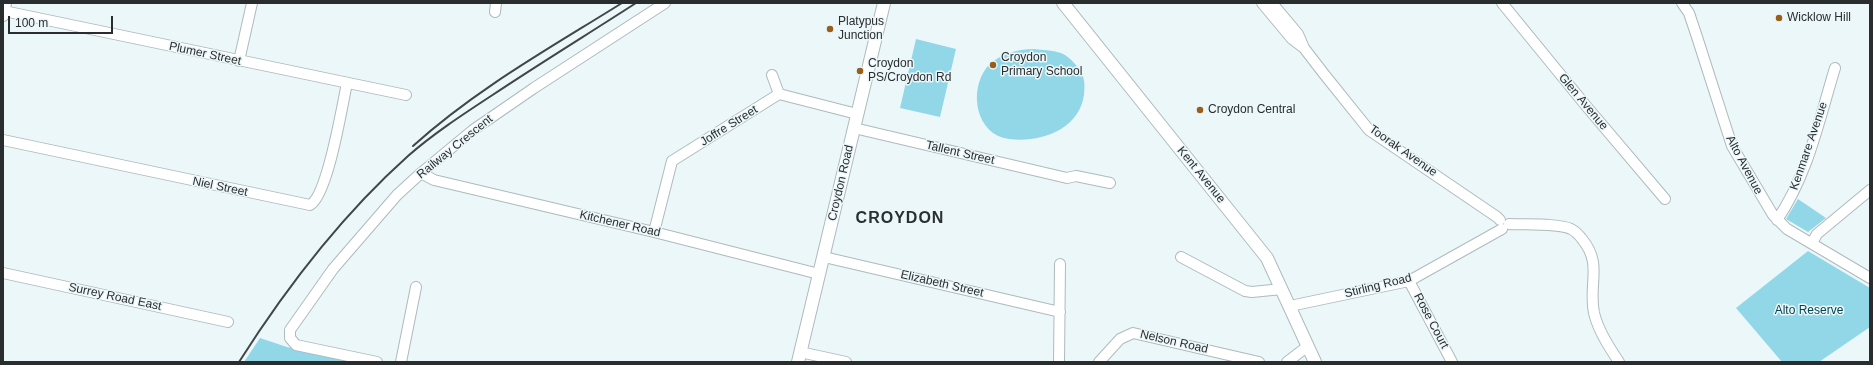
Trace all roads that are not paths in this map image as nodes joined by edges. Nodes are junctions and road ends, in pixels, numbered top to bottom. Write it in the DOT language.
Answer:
graph roads {
  1 [pos="252,3"];
  2 [pos="665,3"];
  3 [pos="884,3"];
  4 [pos="1063,3"];
  5 [pos="1262,3"];
  6 [pos="1272,3"];
  7 [pos="1502,3"];
  8 [pos="1682,3"];
  9 [pos="4,10"];
  10 [pos="1304,48"];
  11 [pos="239,61"];
  12 [pos="1835,68"];
  13 [pos="772,75"];
  14 [pos="347,83"];
  15 [pos="779,94"];
  16 [pos="406,95"];
  17 [pos="858,114"];
  18 [pos="854,128"];
  19 [pos="3,140"];
  20 [pos="421,173"];
  21 [pos="1110,183"];
  22 [pos="1870,190"];
  23 [pos="1666,199"];
  24 [pos="1777,220"];
  25 [pos="1504,224"];
  26 [pos="654,232"];
  27 [pos="1812,243"];
  28 [pos="824,256"];
  29 [pos="1181,256"];
  30 [pos="1060,264"];
  31 [pos="3,273"];
  32 [pos="819,274"];
  33 [pos="1870,278"];
  34 [pos="1409,281"];
  35 [pos="416,287"];
  36 [pos="1282,289"];
  37 [pos="1290,306"];
  38 [pos="1060,312"];
  39 [pos="228,322"];
  40 [pos="1308,346"];
  41 [pos="799,357"];
  42 [pos="377,362"];
  43 [pos="400,362"];
  44 [pos="846,362"];
  45 [pos="1059,362"];
  46 [pos="1100,362"];
  47 [pos="1259,362"];
  48 [pos="1287,362"];
  49 [pos="1314,362"];
  50 [pos="1452,362"];
  51 [pos="1619,362"];
  1 -- 11 [label="street"];
  2 -- 20 [label="street, Railway Crescent"];
  3 -- 17 [label="main road, Croydon Road"];
  4 -- 36 [label="main road, Kent Avenue"];
  5 -- 10 [label="street, Toorak Avenue"];
  6 -- 10 [label="street, Toorak Avenue"];
  7 -- 23 [label="street, Glen Avenue"];
  8 -- 24 [label="street, Alto Avenue"];
  9 -- 11 [label="street, Plumer Street"];
  10 -- 25 [label="street, Toorak Avenue"];
  11 -- 14 [label="street, Plumer Street"];
  12 -- 24 [label="street, Kenmare Avenue"];
  13 -- 15 [label="street"];
  14 -- 16 [label="street, Plumer Street"];
  14 -- 19 [label="street, Niel Street"];
  15 -- 17 [label="street"];
  15 -- 26 [label="street, Joffre Street"];
  17 -- 18 [label="main road, Croydon Road"];
  18 -- 21 [label="street, Tallent Street"];
  18 -- 28 [label="main road, Croydon Road"];
  20 -- 26 [label="street, Kitchener Road"];
  20 -- 42 [label="street, Railway Crescent"];
  22 -- 27 [label="street"];
  24 -- 27 [label="street, Alto Avenue"];
  25 -- 34 [label="street, Stirling Road"];
  25 -- 51 [label="street"];
  26 -- 32 [label="street, Kitchener Road"];
  27 -- 33 [label="street, Alto Avenue"];
  28 -- 32 [label="main road, Croydon Road"];
  28 -- 38 [label="street, Elizabeth Street"];
  29 -- 36 [label="street"];
  30 -- 38 [label="street"];
  31 -- 39 [label="street, Surrey Road East"];
  32 -- 41 [label="main road, Croydon Road"];
  34 -- 37 [label="street, Stirling Road"];
  34 -- 50 [label="street, Rose Court"];
  35 -- 43 [label="street"];
  36 -- 37 [label="main road, Kent Avenue"];
  37 -- 40 [label="main road, Kent Avenue"];
  38 -- 45 [label="street"];
  40 -- 48 [label="street"];
  40 -- 49 [label="main road, Kent Avenue"];
  41 -- 44 [label="street"];
  46 -- 47 [label="street, Nelson Road"];
}
